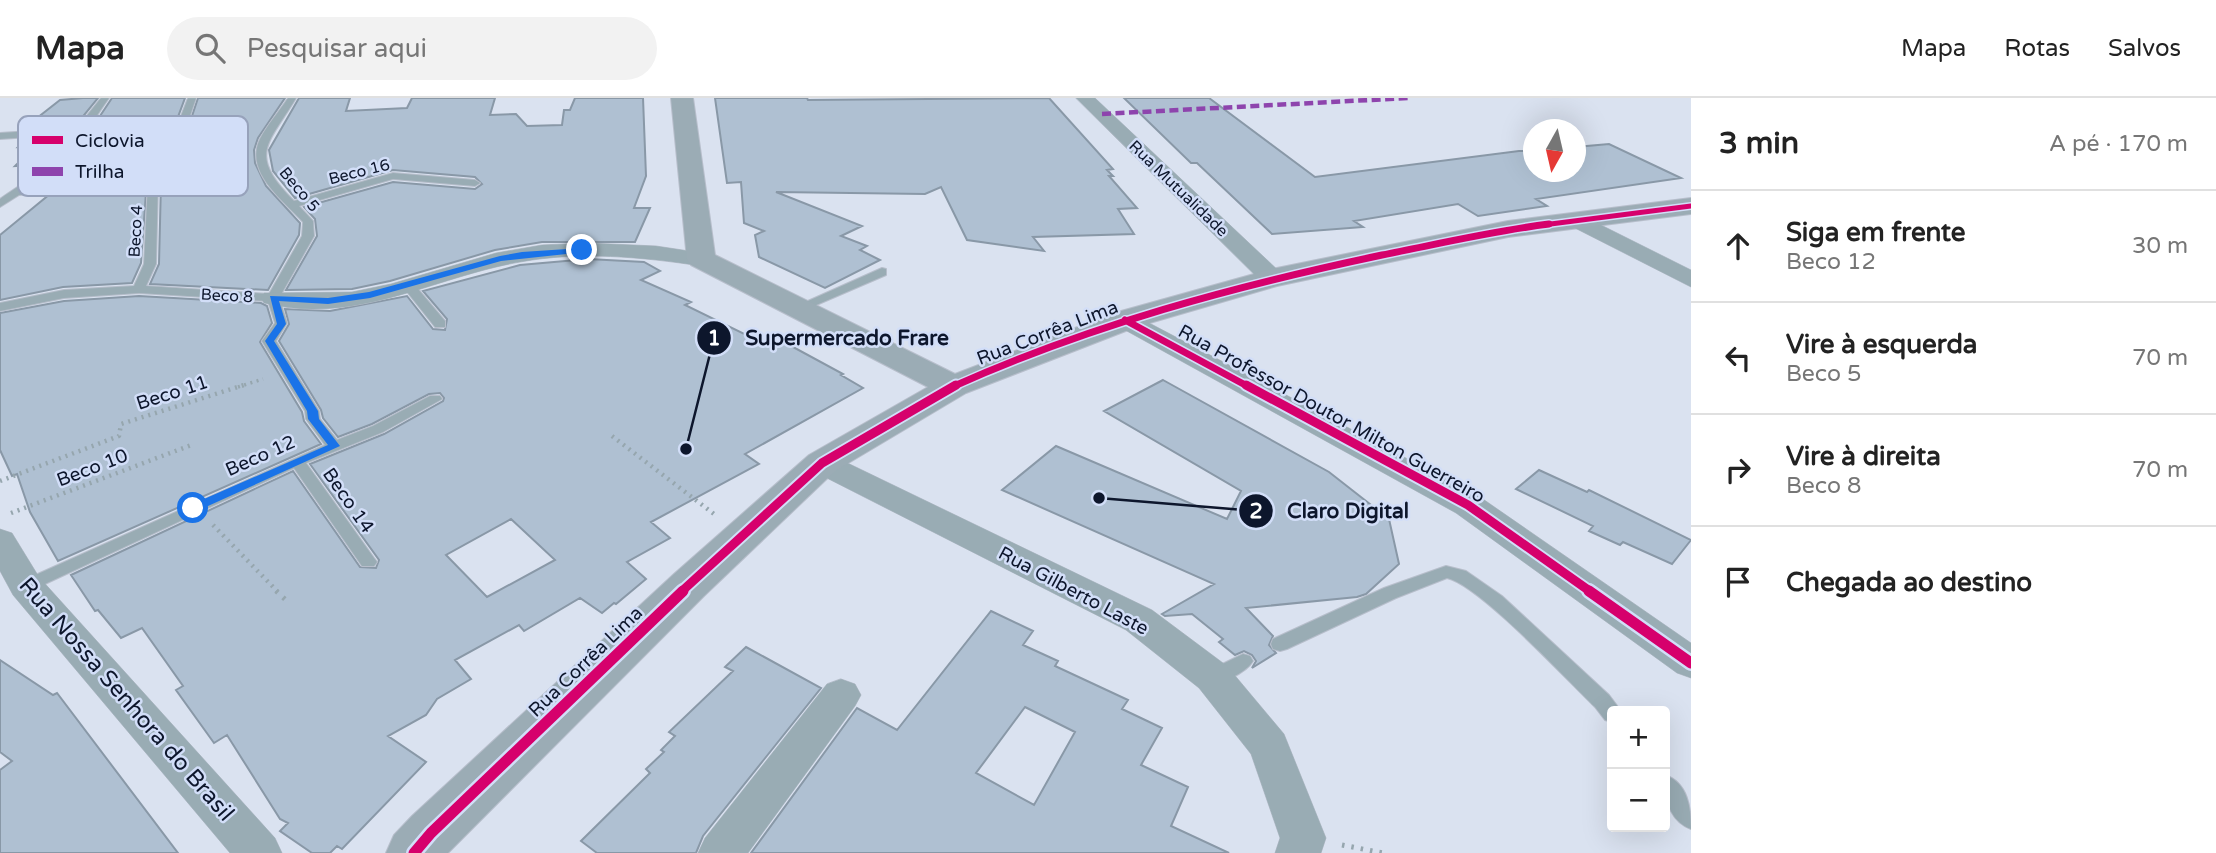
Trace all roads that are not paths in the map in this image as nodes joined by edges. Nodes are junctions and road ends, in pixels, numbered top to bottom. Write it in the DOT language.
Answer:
graph roads {
  1 [pos="105,98"];
  2 [pos="192,98"];
  3 [pos="292,98"];
  4 [pos="682,98"];
  5 [pos="1085,98"];
  6 [pos="91,116"];
  7 [pos="185,116"];
  8 [pos="18,135"];
  9 [pos="0,136"];
  10 [pos="475,183"];
  11 [pos="18,190"];
  12 [pos="15,192"];
  13 [pos="18,192"];
  14 [pos="152,196"];
  15 [pos="0,204"];
  16 [pos="294,204"];
  17 [pos="1691,206"];
  18 [pos="1577,220"];
  19 [pos="701,259"];
  20 [pos="883,272"];
  21 [pos="1272,278"];
  22 [pos="1691,280"];
  23 [pos="408,285"];
  24 [pos="139,289"];
  25 [pos="273,298"];
  26 [pos="0,307"];
  27 [pos="796,309"];
  28 [pos="1125,320"];
  29 [pos="440,324"];
  30 [pos="954,386"];
  31 [pos="435,399"];
  32 [pos="334,446"];
  33 [pos="297,461"];
  34 [pos="822,463"];
  35 [pos="0,541"];
  36 [pos="368,562"];
  37 [pos="26,586"];
  38 [pos="1280,644"];
  39 [pos="1691,663"];
  40 [pos="841,695"];
  41 [pos="1607,708"];
  42 [pos="1670,791"];
  43 [pos="1691,819"];
  44 [pos="259,853"];
  45 [pos="414,853"];
  46 [pos="721,853"];
  47 [pos="1297,853"];
  1 -- 6 [label="lane"];
  2 -- 7 [label="lane, Beco 4"];
  3 -- 16 [label="lane, Beco 5"];
  4 -- 19 [label="street"];
  5 -- 21 [label="street, Rua Mutualidade"];
  8 -- 9 [label="lane"];
  10 -- 16 [label="lane, Beco 16"];
  11 -- 12 [label="lane"];
  12 -- 13 [label="lane"];
  12 -- 15 [label="lane"];
  14 -- 24 [label="lane, Beco 4"];
  16 -- 25 [label="lane, Beco 5"];
  17 -- 18 [label="street, Rua Corrêa Lima"];
  18 -- 21 [label="street, Rua Corrêa Lima"];
  18 -- 22 [label="street"];
  19 -- 23 [label="street, Beco 8"];
  19 -- 27 [label="street"];
  20 -- 27 [label="lane"];
  21 -- 28 [label="street, Rua Corrêa Lima"];
  23 -- 25 [label="street, Beco 8"];
  23 -- 29 [label="lane"];
  24 -- 25 [label="lane, Beco 8"];
  24 -- 26 [label="lane, Beco 8"];
  25 -- 32 [label="lane"];
  27 -- 30 [label="street"];
  28 -- 30 [label="street, Rua Corrêa Lima"];
  28 -- 39 [label="street, Rua Professor Doutor Milton Guerreiro"];
  30 -- 34 [label="street, Rua Corrêa Lima"];
  31 -- 32 [label="lane, Beco 12"];
  32 -- 33 [label="lane, Beco 12"];
  33 -- 36 [label="lane, Beco 14"];
  33 -- 37 [label="lane, Beco 12"];
  34 -- 45 [label="street, Rua Corrêa Lima"];
  34 -- 47 [label="street, Rua Gilberto Laste"];
  35 -- 37 [label="street, Rua Nossa Senhora do Brasil"];
  37 -- 44 [label="street, Rua Nossa Senhora do Brasil"];
  38 -- 41 [label="lane"];
  40 -- 46 [label="street"];
  42 -- 43 [label="lane"];
}
